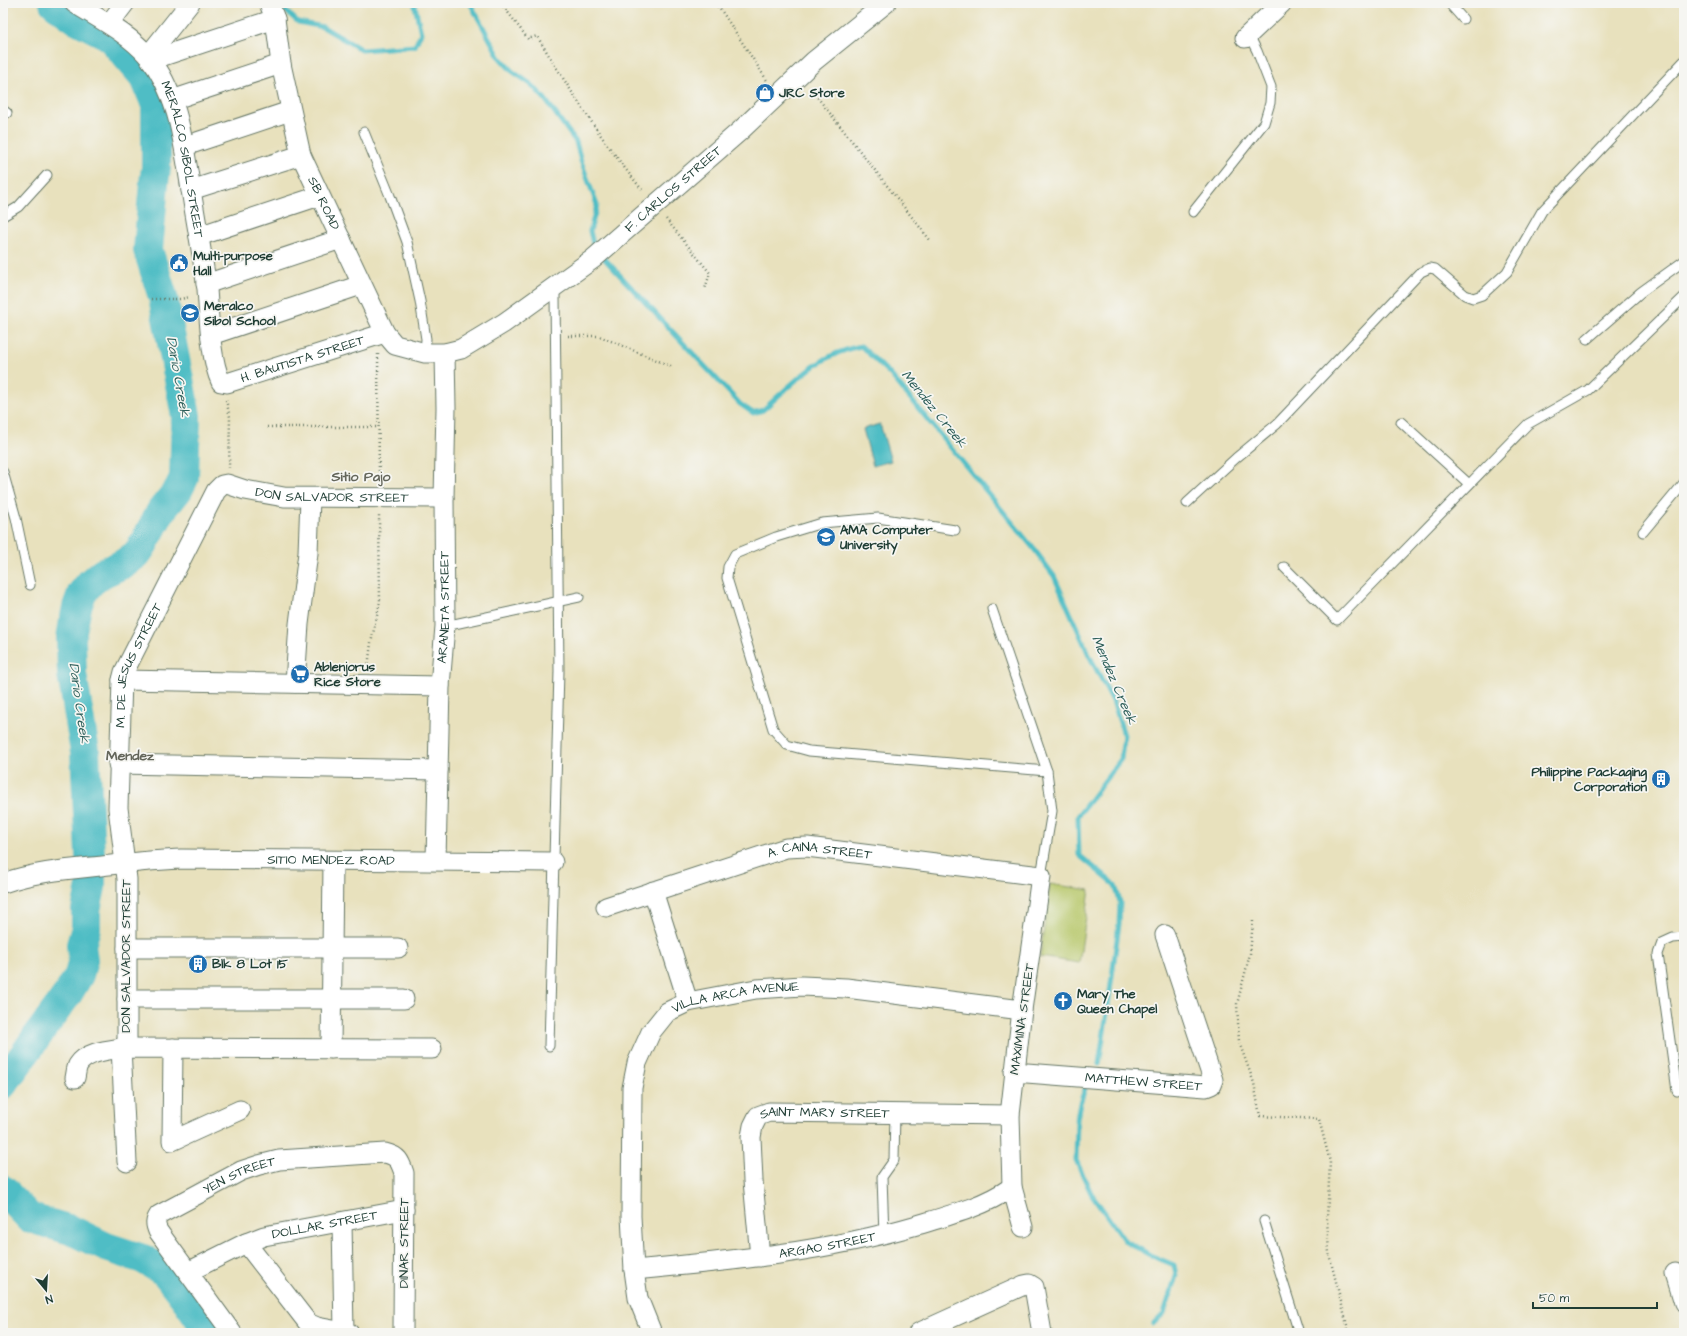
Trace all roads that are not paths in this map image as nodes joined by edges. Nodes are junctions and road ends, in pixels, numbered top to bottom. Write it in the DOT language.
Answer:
graph roads {
  1 [pos="74,3"];
  2 [pos="125,3"];
  3 [pos="190,3"];
  4 [pos="886,3"];
  5 [pos="1282,3"];
  6 [pos="1449,3"];
  7 [pos="272,11"];
  8 [pos="1463,19"];
  9 [pos="109,24"];
  10 [pos="1247,36"];
  11 [pos="149,58"];
  12 [pos="1684,61"];
  13 [pos="281,64"];
  14 [pos="172,100"];
  15 [pos="290,111"];
  16 [pos="364,132"];
  17 [pos="185,146"];
  18 [pos="301,155"];
  19 [pos="47,175"];
  20 [pos="191,190"];
  21 [pos="319,196"];
  22 [pos="1193,212"];
  23 [pos="3,216"];
  24 [pos="199,236"];
  25 [pos="341,239"];
  26 [pos="1684,261"];
  27 [pos="206,284"];
  28 [pos="361,285"];
  29 [pos="553,287"];
  30 [pos="1684,297"];
  31 [pos="381,334"];
  32 [pos="211,335"];
  33 [pos="1587,339"];
  34 [pos="425,353"];
  35 [pos="445,353"];
  36 [pos="220,382"];
  37 [pos="1401,422"];
  38 [pos="3,472"];
  39 [pos="1684,483"];
  40 [pos="225,484"];
  41 [pos="1469,484"];
  42 [pos="310,498"];
  43 [pos="444,498"];
  44 [pos="1187,502"];
  45 [pos="955,530"];
  46 [pos="1643,532"];
  47 [pos="1284,567"];
  48 [pos="30,585"];
  49 [pos="579,597"];
  50 [pos="558,601"];
  51 [pos="992,609"];
  52 [pos="445,626"];
  53 [pos="122,680"];
  54 [pos="295,683"];
  55 [pos="440,686"];
  56 [pos="118,764"];
  57 [pos="438,770"];
  58 [pos="1047,771"];
  59 [pos="436,860"];
  60 [pos="333,861"];
  61 [pos="553,862"];
  62 [pos="117,864"];
  63 [pos="1041,876"];
  64 [pos="3,883"];
  65 [pos="653,891"];
  66 [pos="606,907"];
  67 [pos="1165,935"];
  68 [pos="1684,937"];
  69 [pos="127,948"];
  70 [pos="333,948"];
  71 [pos="398,948"];
  72 [pos="127,999"];
  73 [pos="332,1000"];
  74 [pos="404,1000"];
  75 [pos="688,1002"];
  76 [pos="1022,1010"];
  77 [pos="549,1046"];
  78 [pos="124,1048"];
  79 [pos="173,1048"];
  80 [pos="331,1048"];
  81 [pos="432,1049"];
  82 [pos="1014,1072"];
  83 [pos="76,1078"];
  84 [pos="1677,1091"];
  85 [pos="240,1110"];
  86 [pos="896,1113"];
  87 [pos="1010,1115"];
  88 [pos="395,1155"];
  89 [pos="127,1162"];
  90 [pos="1012,1187"];
  91 [pos="404,1210"];
  92 [pos="1264,1220"];
  93 [pos="342,1222"];
  94 [pos="1023,1228"];
  95 [pos="884,1235"];
  96 [pos="246,1243"];
  97 [pos="760,1257"];
  98 [pos="634,1270"];
  99 [pos="188,1272"];
  100 [pos="1674,1273"];
  101 [pos="1684,1303"];
  102 [pos="347,1332"];
  103 [pos="232,1333"];
  104 [pos="403,1333"];
  105 [pos="652,1333"];
  106 [pos="918,1333"];
  107 [pos="1042,1333"];
  108 [pos="1299,1333"];
  1 -- 9 [label="street, MERALCO SIBOL STREET"];
  2 -- 9 [label="street"];
  3 -- 11 [label="street"];
  4 -- 29 [label="street, F. CARLOS STREET"];
  5 -- 10 [label="street"];
  6 -- 8 [label="lane"];
  7 -- 11 [label="street"];
  7 -- 13 [label="street, SB ROAD"];
  9 -- 11 [label="street, MERALCO SIBOL STREET"];
  10 -- 22 [label="lane"];
  11 -- 14 [label="street, MERALCO SIBOL STREET"];
  12 -- 44 [label="lane"];
  13 -- 14 [label="street"];
  13 -- 15 [label="street, SB ROAD"];
  14 -- 17 [label="street, MERALCO SIBOL STREET"];
  15 -- 17 [label="street"];
  15 -- 18 [label="street, SB ROAD"];
  16 -- 34 [label="lane"];
  17 -- 20 [label="street, MERALCO SIBOL STREET"];
  18 -- 20 [label="street"];
  18 -- 21 [label="street, SB ROAD"];
  19 -- 23 [label="lane"];
  20 -- 24 [label="street, MERALCO SIBOL STREET"];
  21 -- 24 [label="street"];
  21 -- 25 [label="street, SB ROAD"];
  24 -- 27 [label="street, MERALCO SIBOL STREET"];
  25 -- 27 [label="street"];
  25 -- 28 [label="street, SB ROAD"];
  26 -- 33 [label="lane"];
  27 -- 32 [label="street, MERALCO SIBOL STREET"];
  28 -- 31 [label="street, SB ROAD"];
  28 -- 32 [label="street"];
  29 -- 35 [label="street, F. CARLOS STREET"];
  29 -- 50 [label="lane"];
  30 -- 41 [label="lane"];
  31 -- 34 [label="street, SB ROAD"];
  31 -- 36 [label="street, H. BAUTISTA STREET"];
  32 -- 36 [label="street, MERALCO SIBOL STREET"];
  34 -- 35 [label="street, SB ROAD"];
  35 -- 43 [label="street, ARANETA STREET"];
  37 -- 41 [label="lane"];
  38 -- 48 [label="lane"];
  39 -- 46 [label="lane"];
  40 -- 42 [label="street, DON SALVADOR STREET"];
  40 -- 53 [label="street, M. DE JESUS STREET"];
  41 -- 47 [label="lane"];
  42 -- 43 [label="street, DON SALVADOR STREET"];
  42 -- 54 [label="street"];
  43 -- 52 [label="street, ARANETA STREET"];
  45 -- 58 [label="lane"];
  49 -- 50 [label="lane"];
  50 -- 52 [label="lane"];
  50 -- 61 [label="lane"];
  51 -- 58 [label="lane, MAXIMINA STREET"];
  52 -- 55 [label="street, ARANETA STREET"];
  53 -- 54 [label="street"];
  53 -- 56 [label="street, M. DE JESUS STREET"];
  54 -- 55 [label="street"];
  55 -- 57 [label="street, ARANETA STREET"];
  56 -- 57 [label="street"];
  56 -- 62 [label="street, M. DE JESUS STREET"];
  57 -- 59 [label="street, ARANETA STREET"];
  58 -- 63 [label="lane, MAXIMINA STREET"];
  59 -- 60 [label="street, SITIO MENDEZ ROAD"];
  59 -- 61 [label="street, SITIO MENDEZ ROAD"];
  60 -- 62 [label="street, SITIO MENDEZ ROAD"];
  60 -- 70 [label="street"];
  61 -- 77 [label="lane"];
  62 -- 64 [label="street, SITIO MENDEZ ROAD"];
  62 -- 69 [label="street, DON SALVADOR STREET"];
  63 -- 65 [label="street, A. CAINA STREET"];
  63 -- 76 [label="street, MAXIMINA STREET"];
  65 -- 66 [label="street, A. CAINA STREET"];
  65 -- 75 [label="street"];
  67 -- 82 [label="street, MATTHEW STREET"];
  68 -- 84 [label="lane"];
  69 -- 70 [label="street"];
  69 -- 72 [label="street, DON SALVADOR STREET"];
  70 -- 71 [label="street"];
  70 -- 73 [label="street"];
  72 -- 73 [label="street"];
  72 -- 78 [label="street, DON SALVADOR STREET"];
  73 -- 74 [label="street"];
  73 -- 80 [label="street"];
  75 -- 76 [label="street, VILLA ARCA AVENUE"];
  75 -- 98 [label="street, VILLA ARCA AVENUE"];
  76 -- 82 [label="street, MAXIMINA STREET"];
  78 -- 79 [label="street"];
  78 -- 83 [label="street"];
  78 -- 89 [label="street, DON SALVADOR STREET"];
  79 -- 80 [label="street"];
  79 -- 85 [label="street"];
  80 -- 81 [label="street"];
  82 -- 87 [label="street, MAXIMINA STREET"];
  86 -- 87 [label="street, SAINT MARY STREET"];
  86 -- 95 [label="lane"];
  86 -- 97 [label="street, SAINT MARY STREET"];
  87 -- 90 [label="street, MAXIMINA STREET"];
  88 -- 91 [label="street, DINAR STREET"];
  88 -- 99 [label="street, YEN STREET"];
  90 -- 94 [label="street, MAXIMINA STREET"];
  90 -- 95 [label="street, ARGAO STREET"];
  91 -- 93 [label="street, DOLLAR STREET"];
  91 -- 104 [label="street, DINAR STREET"];
  92 -- 108 [label="lane"];
  93 -- 96 [label="street, DOLLAR STREET"];
  93 -- 102 [label="street"];
  95 -- 97 [label="street, ARGAO STREET"];
  96 -- 99 [label="street, DOLLAR STREET"];
  96 -- 102 [label="street"];
  97 -- 98 [label="street, ARGAO STREET"];
  98 -- 105 [label="street, VILLA ARCA AVENUE"];
  99 -- 103 [label="street"];
  100 -- 101 [label="street"];
  106 -- 107 [label="street"];
}
